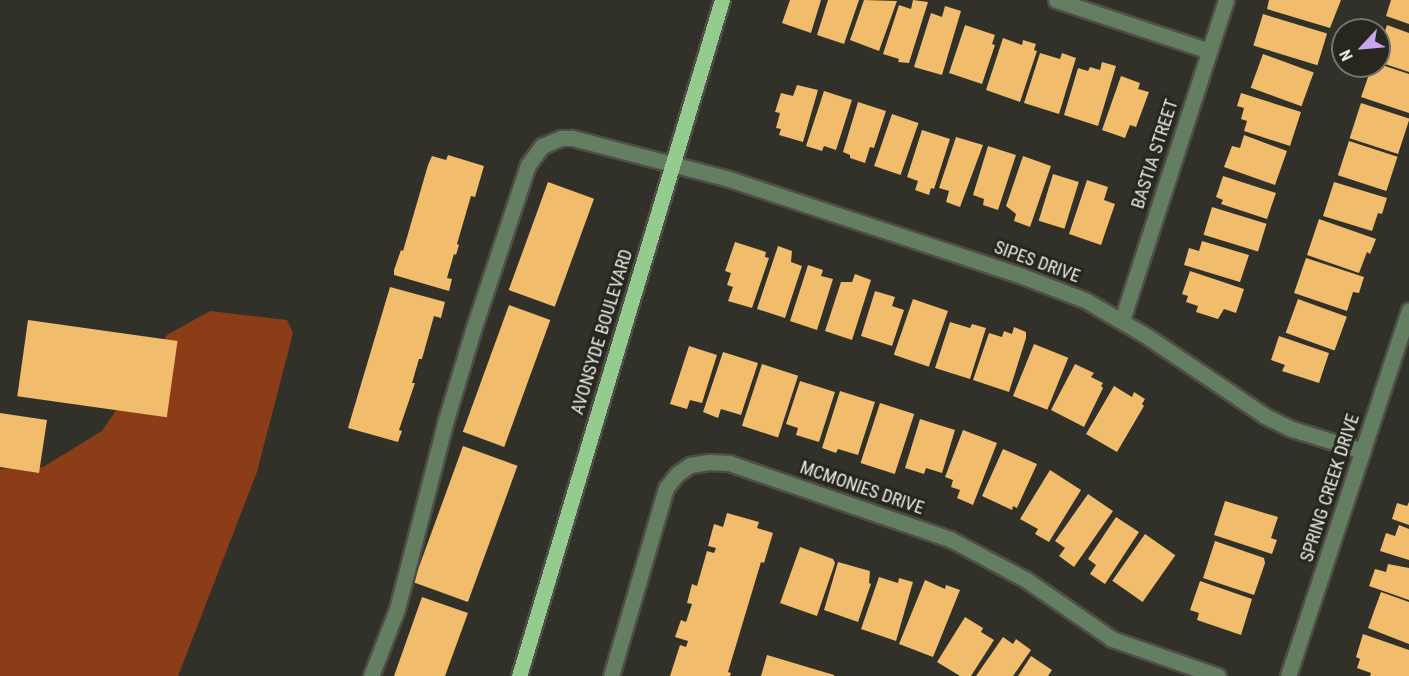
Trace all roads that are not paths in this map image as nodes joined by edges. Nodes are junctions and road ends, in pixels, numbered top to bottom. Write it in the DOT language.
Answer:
graph roads {
  1 [pos="722,0"];
  2 [pos="1056,0"];
  3 [pos="1226,0"];
  4 [pos="1209,51"];
  5 [pos="672,165"];
  6 [pos="1409,311"];
  7 [pos="1122,320"];
  8 [pos="1363,451"];
  9 [pos="371,676"];
  10 [pos="519,676"];
  11 [pos="611,676"];
  12 [pos="1218,676"];
  13 [pos="1288,676"];
  1 -- 5 [label="main road, AVONSYDE BOULEVARD"];
  2 -- 4 [label="street"];
  3 -- 4 [label="street, BASTIA STREET"];
  4 -- 7 [label="street, BASTIA STREET"];
  5 -- 7 [label="street, SIPES DRIVE"];
  5 -- 9 [label="street, SIPES DRIVE"];
  5 -- 10 [label="main road, AVONSYDE BOULEVARD"];
  6 -- 8 [label="street, SPRING CREEK DRIVE"];
  7 -- 8 [label="street, SIPES DRIVE"];
  8 -- 13 [label="street, SPRING CREEK DRIVE"];
  11 -- 12 [label="street, MCMONIES DRIVE"];
}
